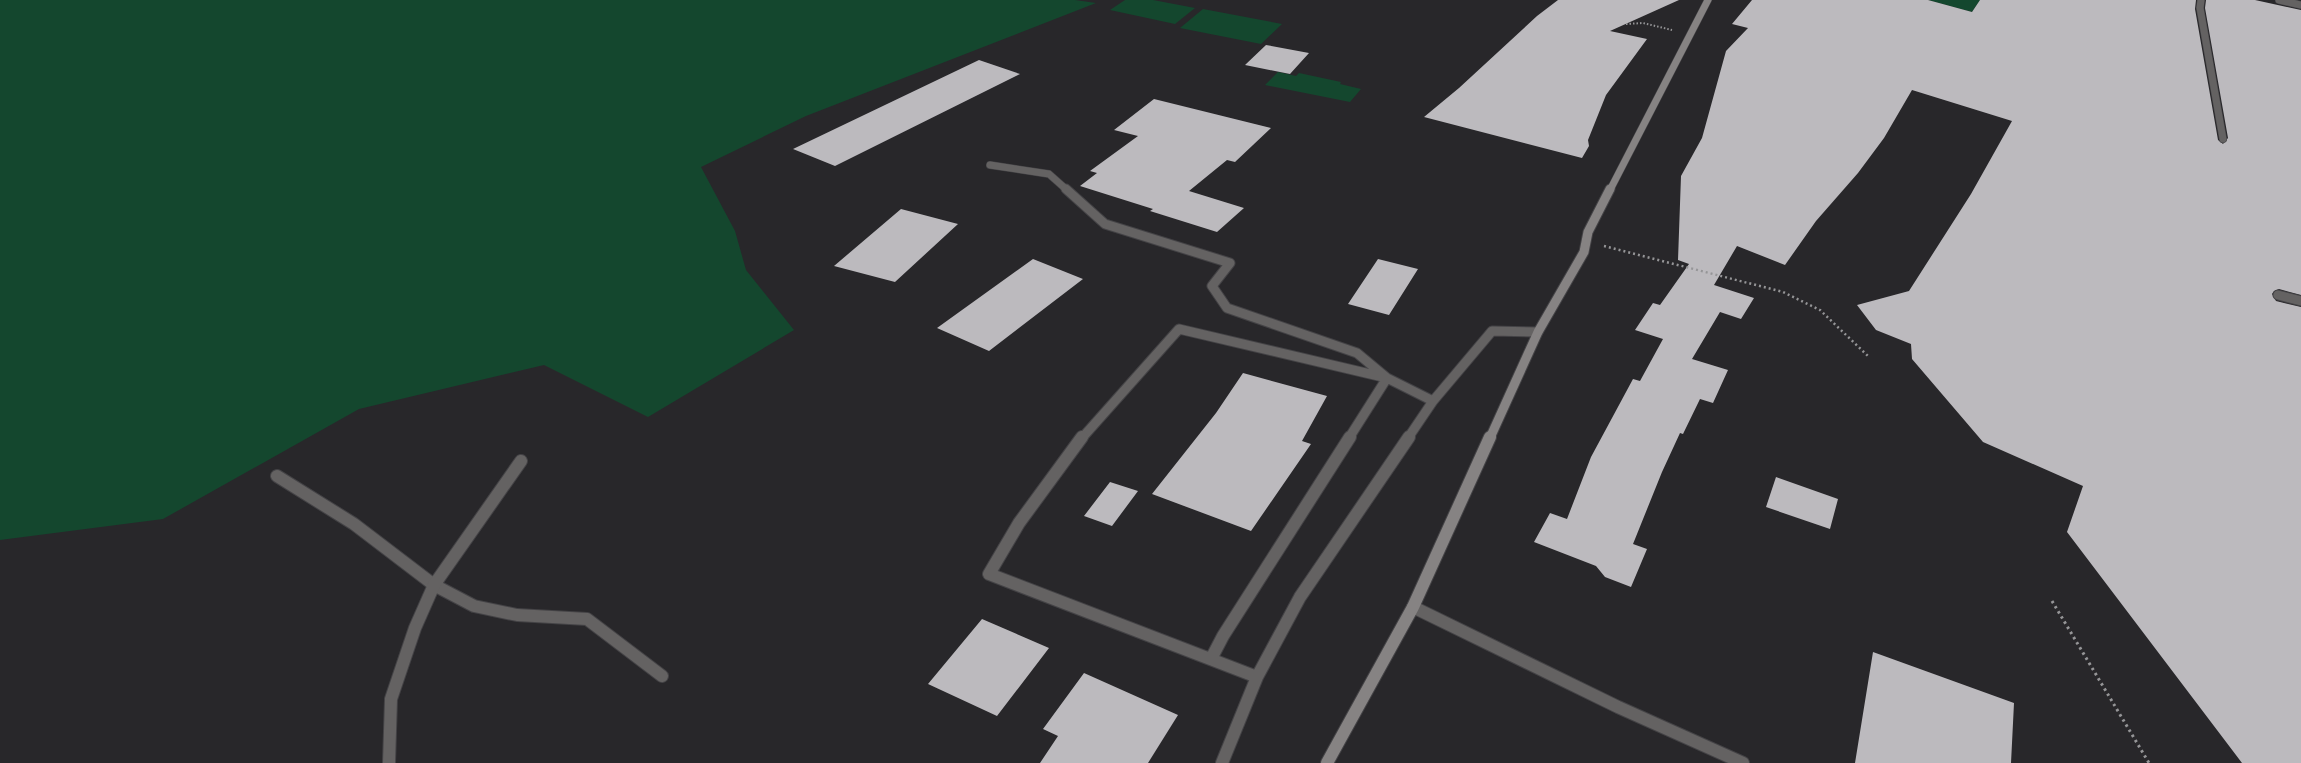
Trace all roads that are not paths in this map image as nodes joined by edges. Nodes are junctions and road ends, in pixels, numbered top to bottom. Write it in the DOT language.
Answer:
graph roads {
  1 [pos="1708,0"];
  2 [pos="2201,0"];
  3 [pos="2279,0"];
  4 [pos="2301,5"];
  5 [pos="2223,139"];
  6 [pos="990,165"];
  7 [pos="2278,295"];
  8 [pos="2301,301"];
  9 [pos="1538,332"];
  10 [pos="1387,378"];
  11 [pos="1433,401"];
  12 [pos="521,461"];
  13 [pos="277,476"];
  14 [pos="434,584"];
  15 [pos="1413,607"];
  16 [pos="1211,659"];
  17 [pos="662,676"];
  18 [pos="1257,677"];
  19 [pos="1330,762"];
  20 [pos="389,763"];
  21 [pos="1222,763"];
  22 [pos="1743,763"];
  1 -- 9 [label="main road"];
  2 -- 5 [label="street"];
  3 -- 4 [label="street"];
  6 -- 10 [label="street"];
  7 -- 8 [label="street"];
  9 -- 11 [label="street"];
  9 -- 15 [label="main road"];
  10 -- 11 [label="street"];
  10 -- 16 [label="street"];
  10 -- 16 [label="street"];
  11 -- 18 [label="street"];
  12 -- 14 [label="street"];
  13 -- 14 [label="street"];
  14 -- 17 [label="street"];
  14 -- 20 [label="street"];
  15 -- 19 [label="main road"];
  15 -- 22 [label="street"];
  16 -- 18 [label="street"];
  18 -- 21 [label="street"];
}
